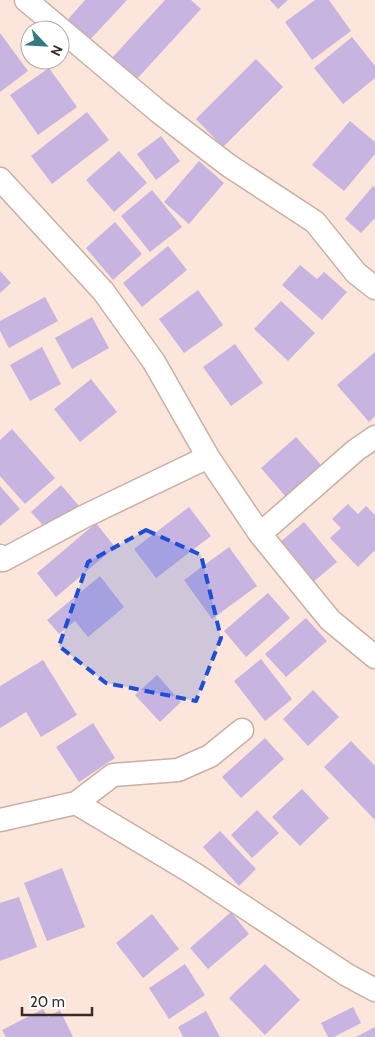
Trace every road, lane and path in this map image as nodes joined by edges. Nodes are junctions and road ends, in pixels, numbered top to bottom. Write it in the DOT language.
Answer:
graph roads {
  1 [pos="26,0"];
  2 [pos="0,179"];
  3 [pos="375,288"];
  4 [pos="375,437"];
  5 [pos="208,457"];
  6 [pos="260,534"];
  7 [pos="1,559"];
  8 [pos="375,657"];
  9 [pos="242,730"];
  10 [pos="76,803"];
  11 [pos="0,820"];
  12 [pos="375,990"];
  1 -- 3 [label="street"];
  2 -- 5 [label="street"];
  4 -- 6 [label="street"];
  5 -- 6 [label="street"];
  5 -- 7 [label="street"];
  6 -- 8 [label="street"];
  9 -- 10 [label="street"];
  10 -- 11 [label="street"];
  10 -- 12 [label="street"];
}
